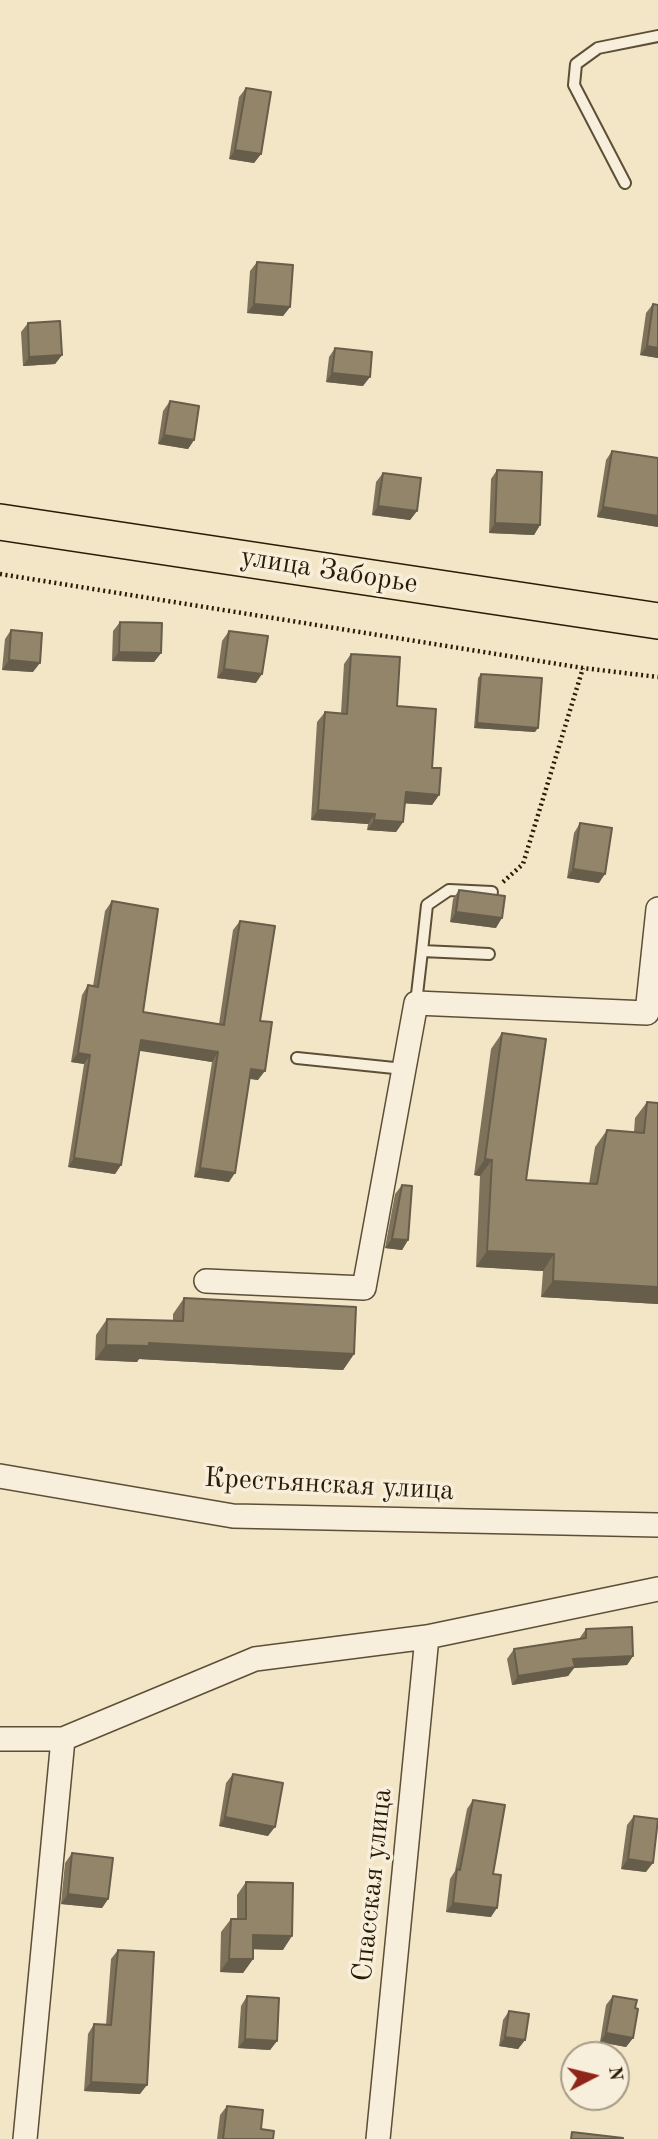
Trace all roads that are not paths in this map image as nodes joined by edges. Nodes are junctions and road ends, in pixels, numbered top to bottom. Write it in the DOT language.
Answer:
graph roads {
  1 [pos="658,36"];
  2 [pos="625,183"];
  3 [pos="0,522"];
  4 [pos="658,621"];
  5 [pos="492,892"];
  6 [pos="658,909"];
  7 [pos="422,951"];
  8 [pos="489,954"];
  9 [pos="416,1003"];
  10 [pos="297,1058"];
  11 [pos="404,1069"];
  12 [pos="206,1281"];
  13 [pos="0,1476"];
  14 [pos="658,1525"];
  15 [pos="658,1589"];
  16 [pos="427,1637"];
  17 [pos="0,1739"];
  18 [pos="63,1739"];
  19 [pos="25,2139"];
  20 [pos="378,2139"];
  1 -- 2 [label="lane"];
  3 -- 4 [label="main road, улица Заборье"];
  5 -- 7 [label="lane"];
  6 -- 9 [label="street"];
  7 -- 8 [label="lane"];
  7 -- 9 [label="lane"];
  9 -- 11 [label="street"];
  10 -- 11 [label="lane"];
  11 -- 12 [label="street"];
  13 -- 14 [label="street, Крестьянская улица"];
  15 -- 16 [label="street"];
  16 -- 18 [label="street"];
  16 -- 20 [label="street, Спасская улица"];
  17 -- 18 [label="street"];
  18 -- 19 [label="street"];
}
